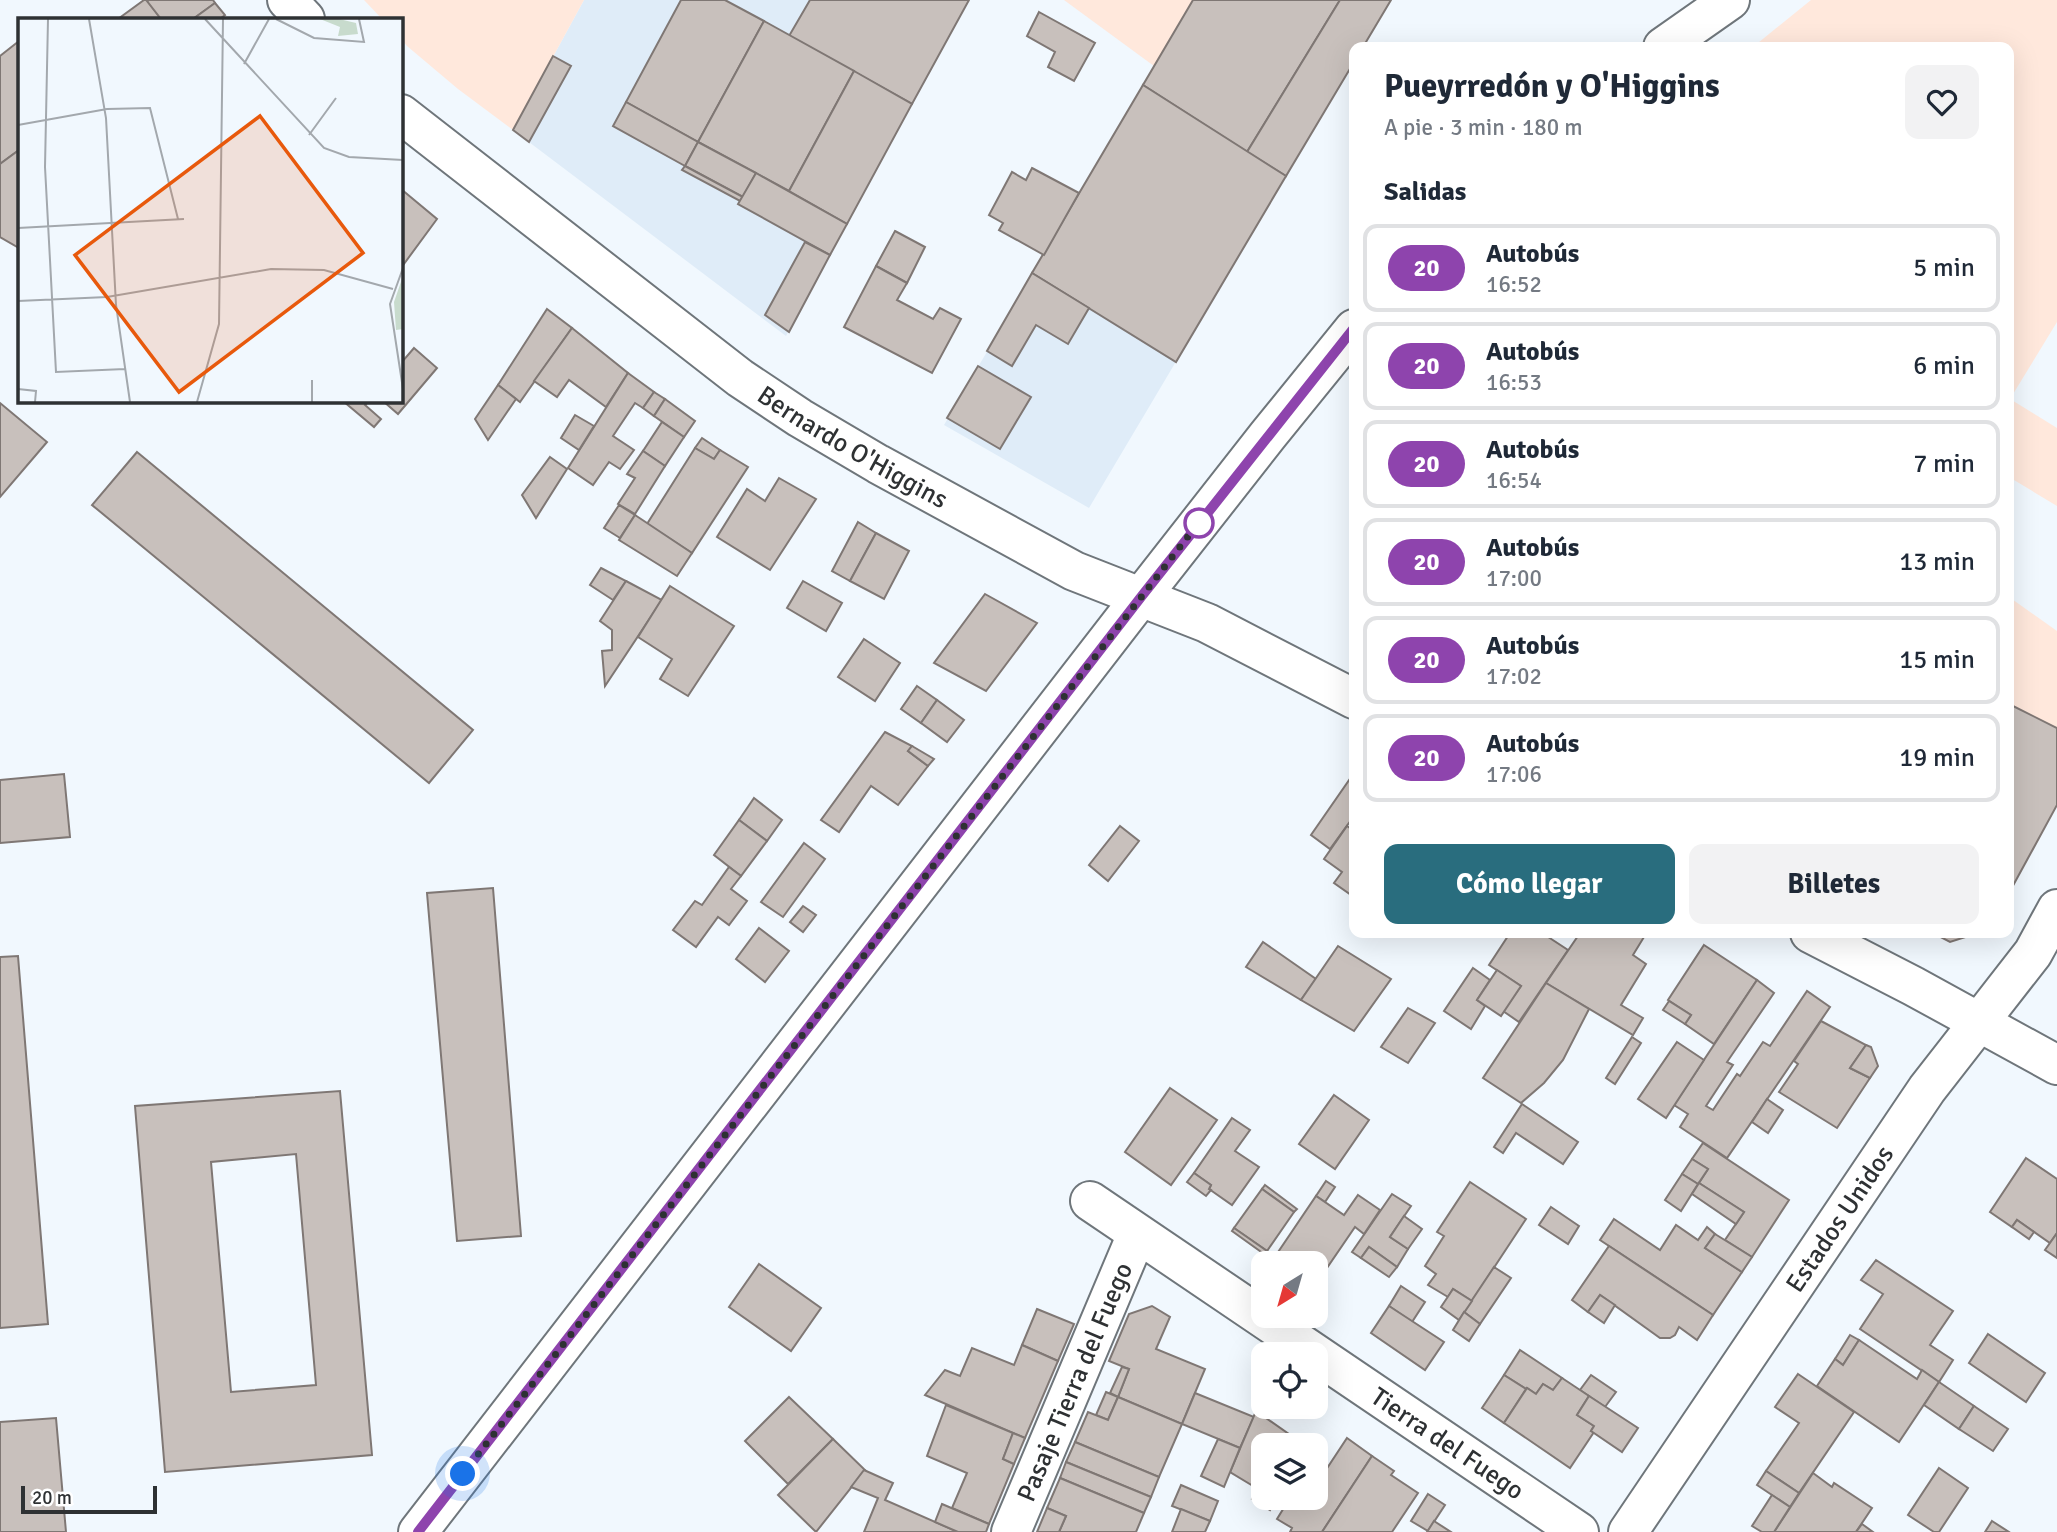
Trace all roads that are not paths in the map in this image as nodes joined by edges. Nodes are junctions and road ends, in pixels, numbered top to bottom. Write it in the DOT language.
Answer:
graph roads {
  1 [pos="287,0"];
  2 [pos="1730,0"];
  3 [pos="303,18"];
  4 [pos="1670,42"];
  5 [pos="402,115"];
  6 [pos="1349,334"];
  7 [pos="1141,597"];
  8 [pos="1349,696"];
  9 [pos="2057,909"];
  10 [pos="1819,938"];
  11 [pos="1979,1022"];
  12 [pos="2057,1065"];
  13 [pos="1090,1201"];
  14 [pos="1137,1234"];
  15 [pos="418,1532"];
  16 [pos="1011,1532"];
  17 [pos="1579,1532"];
  18 [pos="1628,1532"];
  1 -- 3 [label="street"];
  2 -- 4 [label="street"];
  5 -- 7 [label="street, Bernardo O'Higgins"];
  6 -- 7 [label="street"];
  7 -- 8 [label="street, Bernardo O'Higgins"];
  7 -- 15 [label="street"];
  9 -- 11 [label="street, Estados Unidos"];
  10 -- 11 [label="street"];
  11 -- 12 [label="street"];
  11 -- 18 [label="street, Estados Unidos"];
  13 -- 14 [label="street, Tierra del Fuego"];
  14 -- 16 [label="street, Pasaje Tierra del Fuego"];
  14 -- 17 [label="street, Tierra del Fuego"];
}
